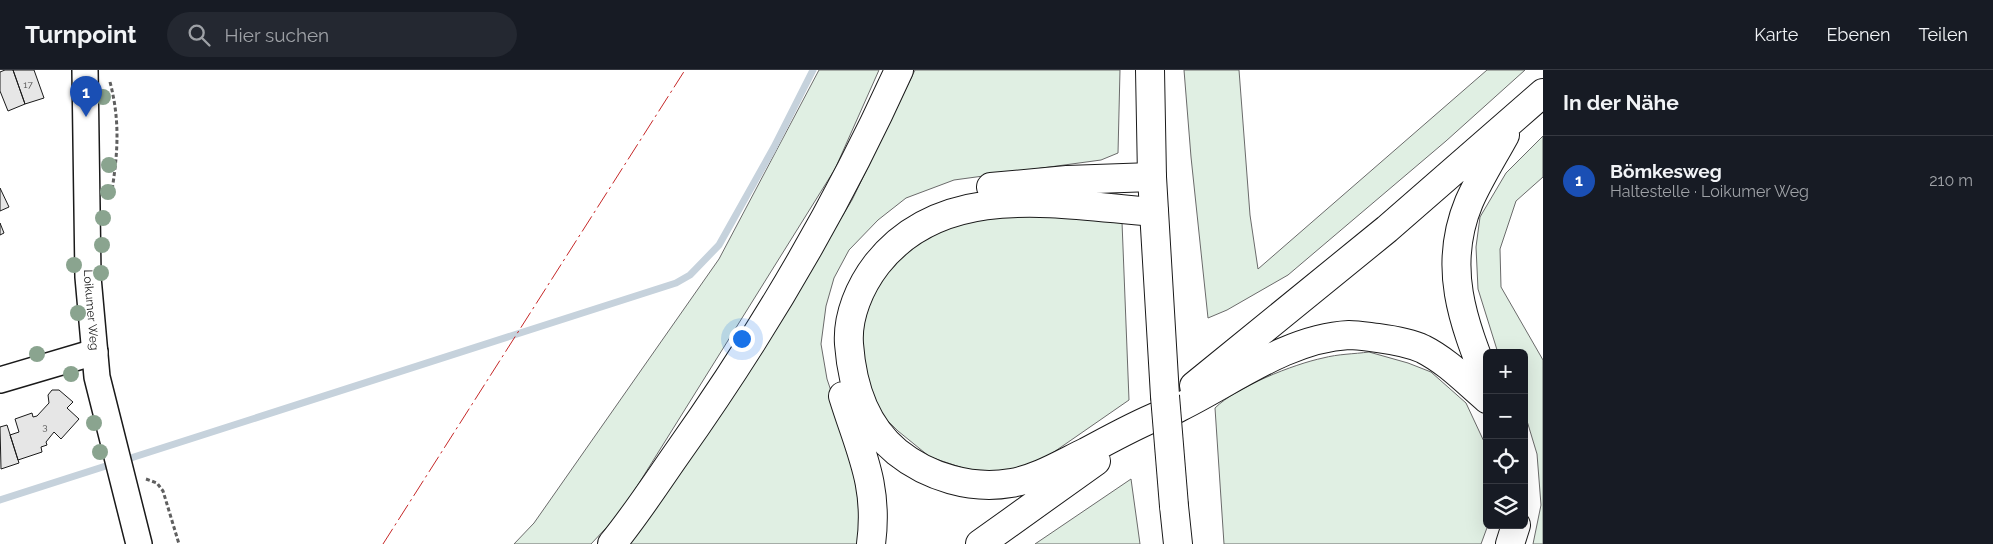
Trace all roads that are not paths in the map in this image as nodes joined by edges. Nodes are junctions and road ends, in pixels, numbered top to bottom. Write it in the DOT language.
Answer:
graph roads {
  1 [pos="85,70"];
  2 [pos="899,70"];
  3 [pos="1150,70"];
  4 [pos="1543,93"];
  5 [pos="1513,121"];
  6 [pos="1152,177"];
  7 [pos="1154,212"];
  8 [pos="95,352"];
  9 [pos="1483,372"];
  10 [pos="0,380"];
  11 [pos="1483,396"];
  12 [pos="1152,419"];
  13 [pos="1515,529"];
  14 [pos="139,544"];
  15 [pos="612,544"];
  16 [pos="871,544"];
  17 [pos="980,544"];
  18 [pos="1178,544"];
  19 [pos="1510,544"];
  1 -- 8 [label="street, Loikumer Weg"];
  2 -- 15 [label="main road"];
  3 -- 6 [label="main road"];
  4 -- 5 [label="main road"];
  5 -- 9 [label="main road"];
  5 -- 12 [label="main road"];
  6 -- 7 [label="main road"];
  6 -- 16 [label="main road"];
  7 -- 12 [label="main road"];
  7 -- 18 [label="main road, bridge"];
  8 -- 10 [label="street"];
  8 -- 14 [label="street, Loikumer Weg"];
  11 -- 12 [label="main road"];
  12 -- 17 [label="main road"];
  13 -- 19 [label="main road"];
}
